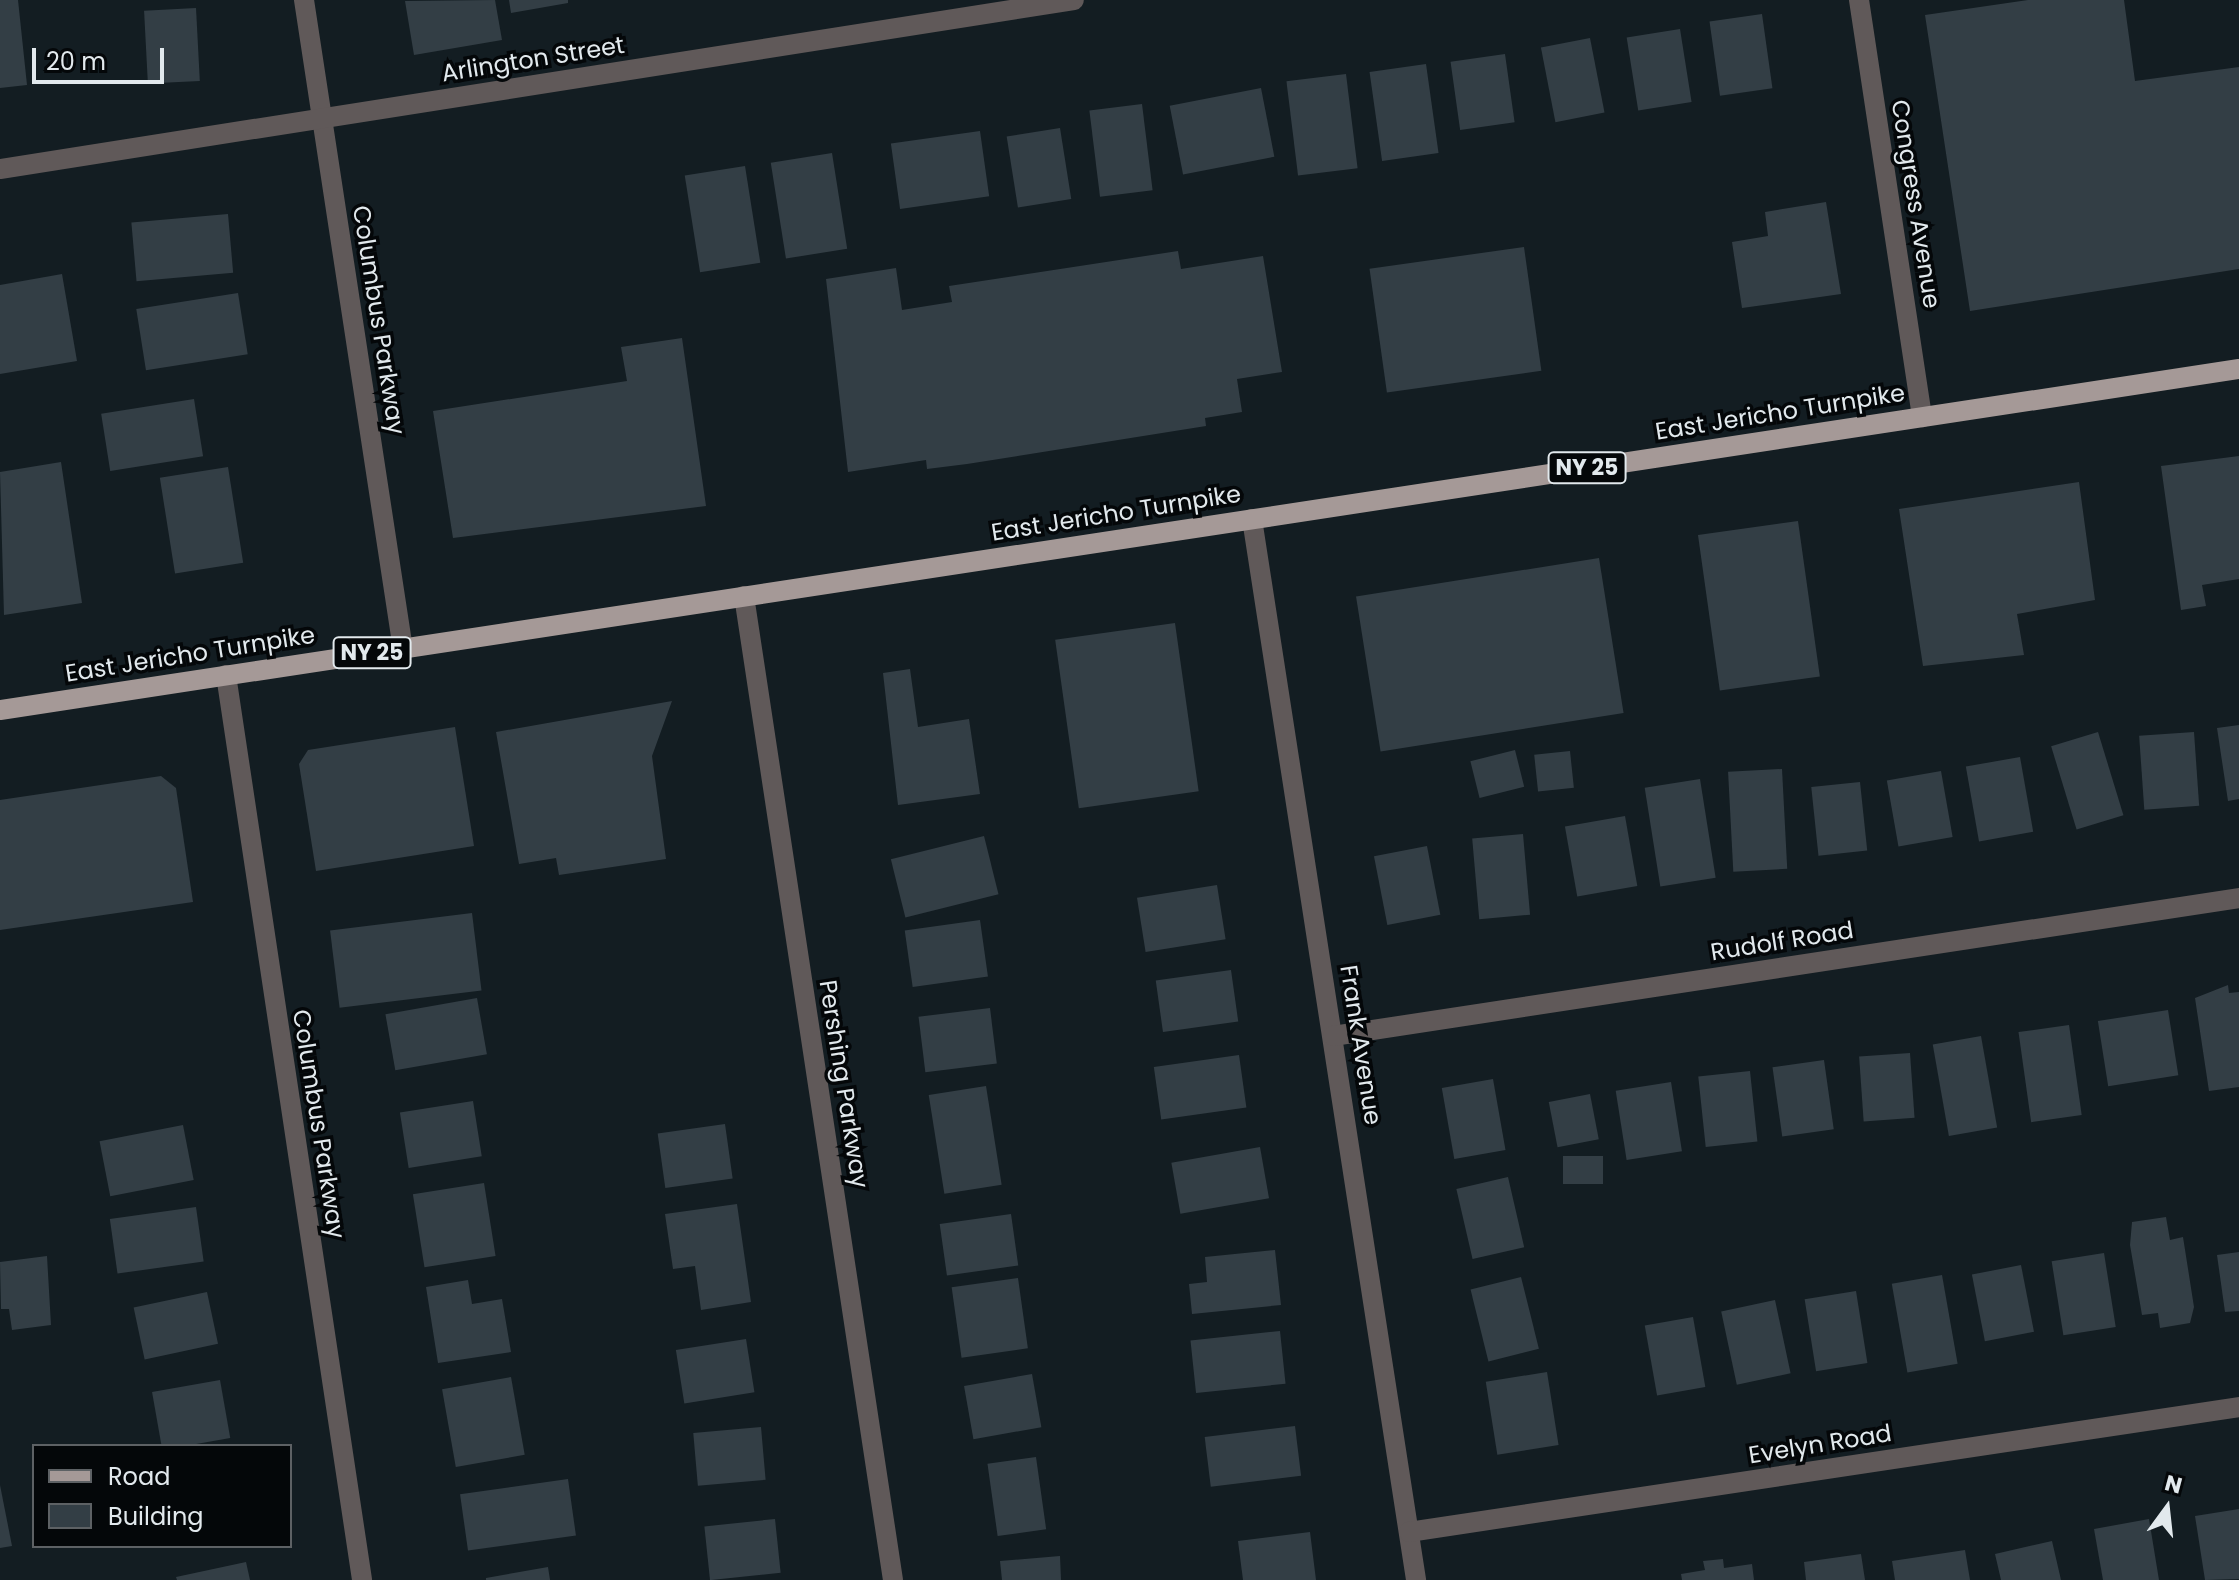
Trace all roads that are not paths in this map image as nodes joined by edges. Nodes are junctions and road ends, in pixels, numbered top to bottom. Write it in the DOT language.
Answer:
graph roads {
  1 [pos="304,0"];
  2 [pos="1074,0"];
  3 [pos="1859,0"];
  4 [pos="322,118"];
  5 [pos="0,169"];
  6 [pos="2239,369"];
  7 [pos="1922,417"];
  8 [pos="1252,519"];
  9 [pos="744,596"];
  10 [pos="403,649"];
  11 [pos="226,675"];
  12 [pos="0,710"];
  13 [pos="2239,898"];
  14 [pos="1333,1036"];
  15 [pos="2239,1407"];
  16 [pos="1409,1532"];
  17 [pos="362,1580"];
  18 [pos="893,1580"];
  19 [pos="1416,1580"];
  1 -- 4 [label="street, Columbus Parkway"];
  2 -- 4 [label="street, Arlington Street"];
  3 -- 7 [label="street, Congress Avenue"];
  4 -- 5 [label="street, Arlington Street"];
  4 -- 10 [label="street, Columbus Parkway"];
  6 -- 7 [label="main road, East Jericho Turnpike / NY 25"];
  7 -- 8 [label="main road, East Jericho Turnpike / NY 25"];
  8 -- 9 [label="main road, East Jericho Turnpike / NY 25"];
  8 -- 14 [label="street, Frank Avenue"];
  9 -- 10 [label="main road, East Jericho Turnpike / NY 25"];
  9 -- 18 [label="street, Pershing Parkway"];
  10 -- 11 [label="main road, East Jericho Turnpike / NY 25"];
  11 -- 12 [label="main road, East Jericho Turnpike / NY 25"];
  11 -- 17 [label="street, Columbus Parkway"];
  13 -- 14 [label="street, Rudolf Road"];
  14 -- 16 [label="street, Frank Avenue"];
  15 -- 16 [label="street, Evelyn Road"];
  16 -- 19 [label="street, Frank Avenue"];
}
